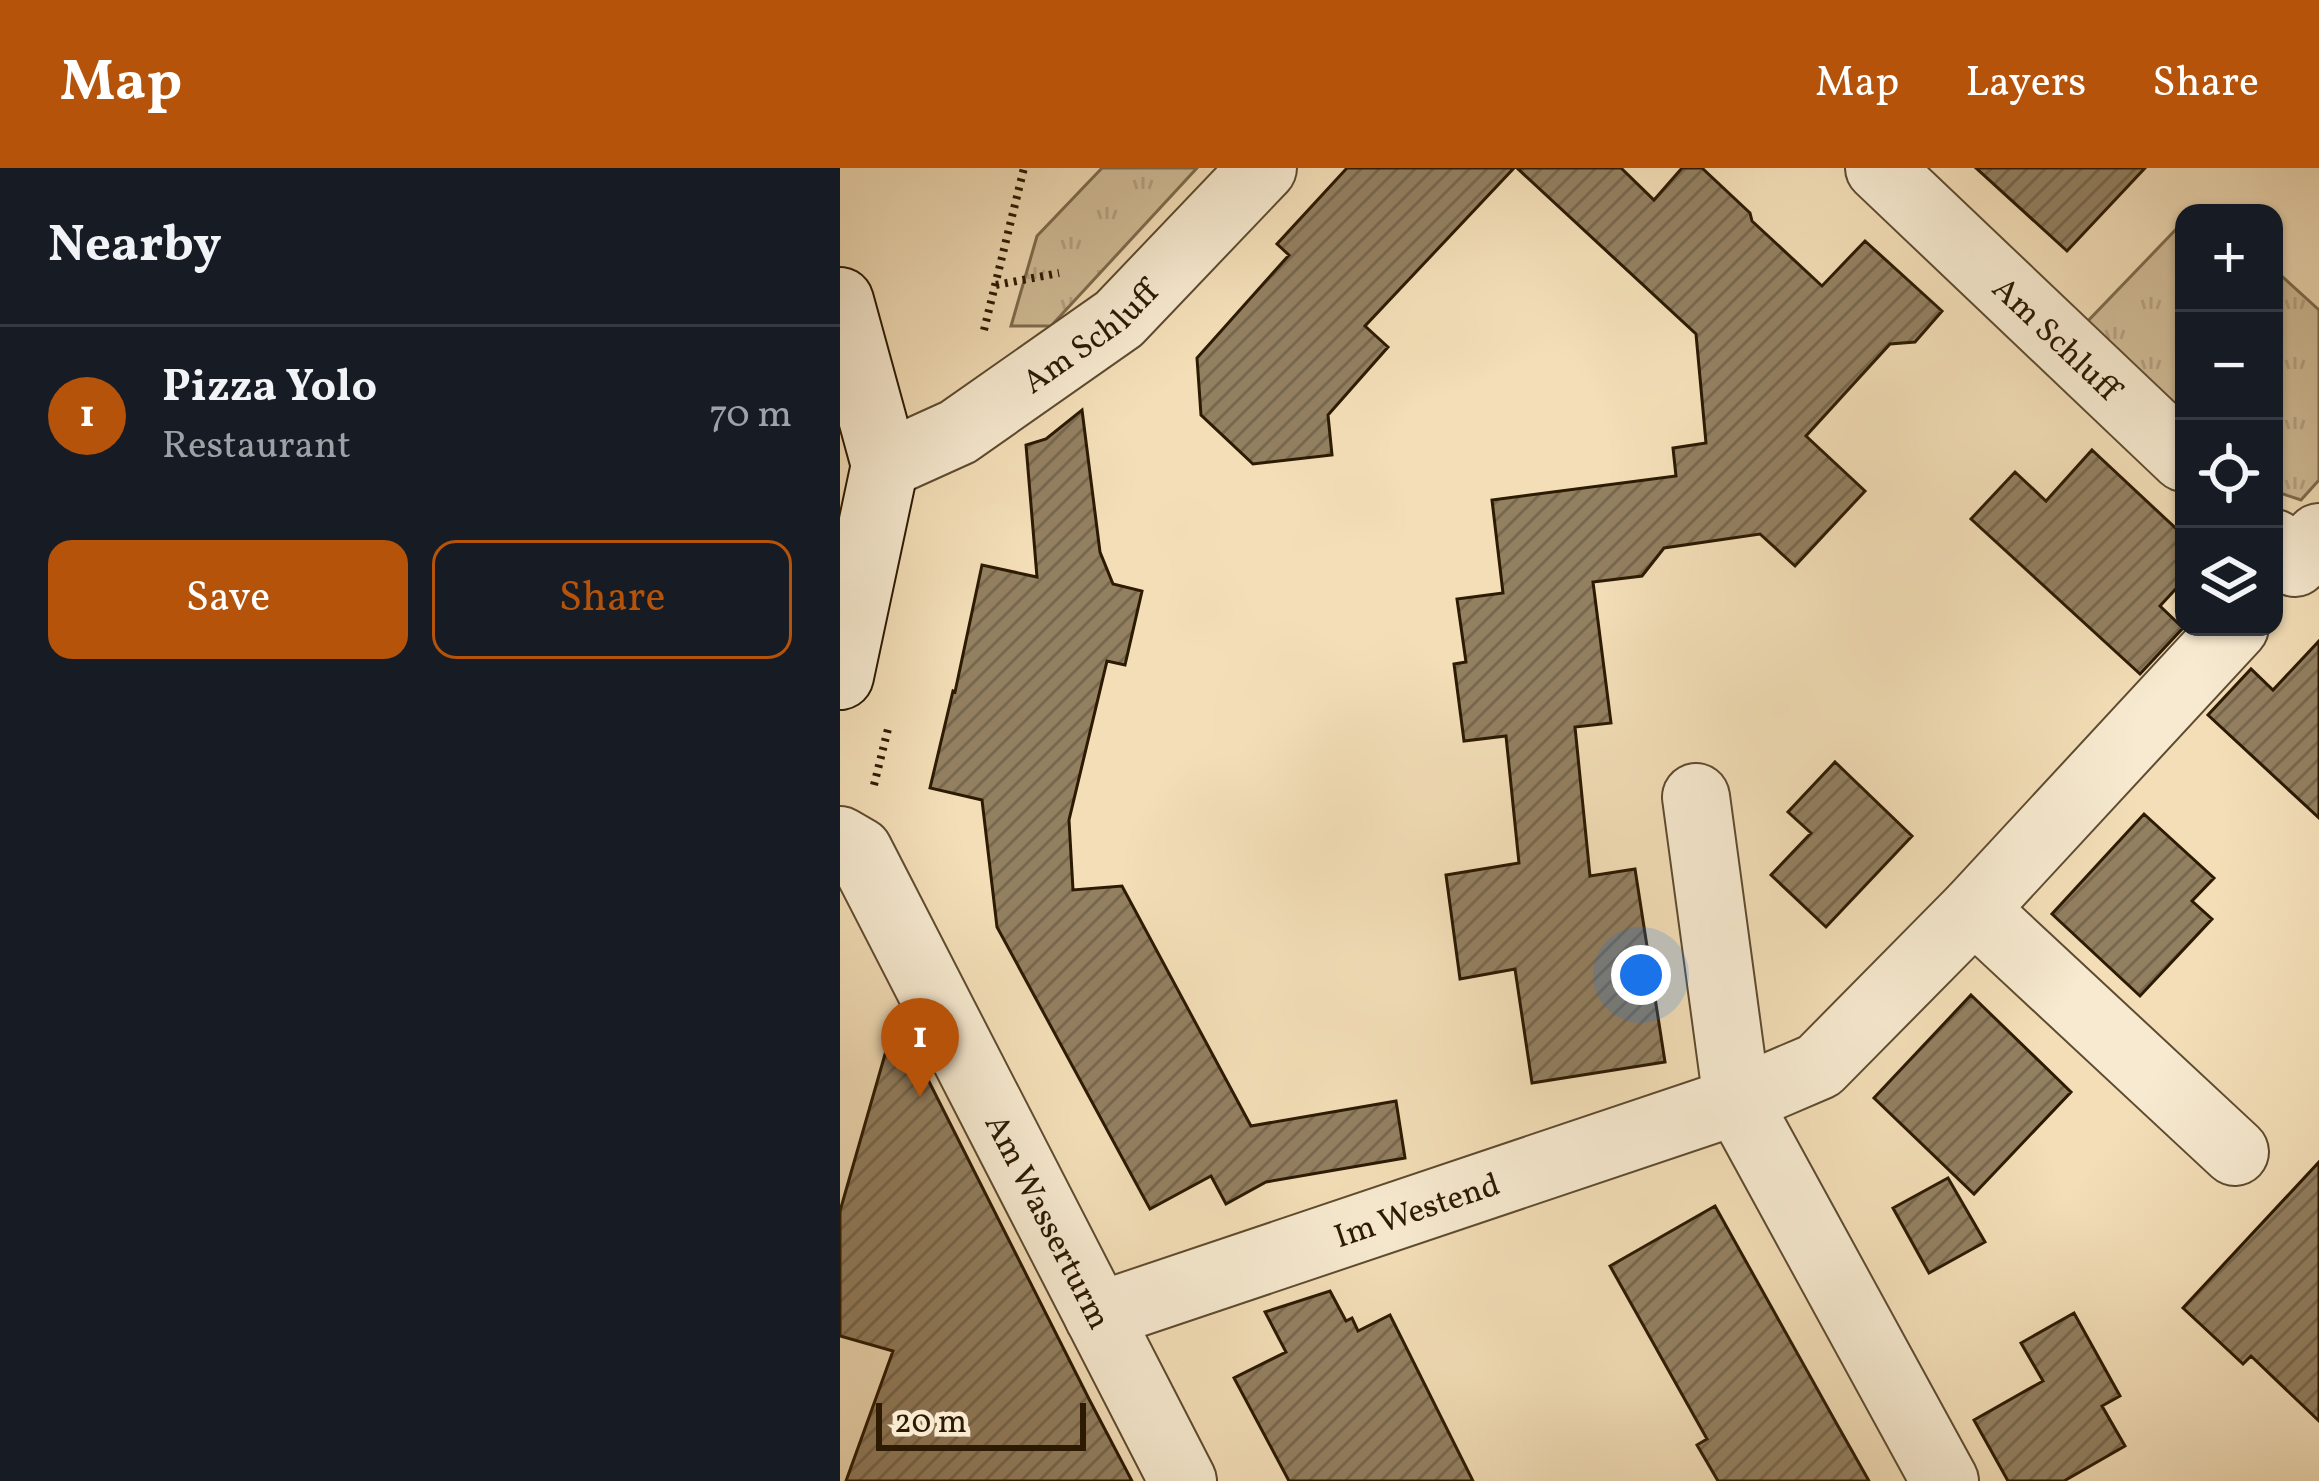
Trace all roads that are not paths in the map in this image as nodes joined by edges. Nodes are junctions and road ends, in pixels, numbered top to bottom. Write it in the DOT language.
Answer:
graph roads {
  1 [pos="1263,168"];
  2 [pos="1879,168"];
  3 [pos="840,301"];
  4 [pos="2175,449"];
  5 [pos="885,465"];
  6 [pos="2227,636"];
  7 [pos="840,676"];
  8 [pos="1696,797"];
  9 [pos="840,840"];
  10 [pos="1973,909"];
  11 [pos="1737,1101"];
  12 [pos="2235,1152"];
  13 [pos="1098,1316"];
  14 [pos="1183,1481"];
  15 [pos="1945,1481"];
  1 -- 5 [label="street, Am Schluff"];
  2 -- 4 [label="street, Am Schluff"];
  3 -- 5 [label="street"];
  5 -- 7 [label="street"];
  6 -- 10 [label="street, Im Westend"];
  8 -- 11 [label="street"];
  9 -- 13 [label="street, Am Wasserturm"];
  10 -- 11 [label="street, Im Westend"];
  10 -- 12 [label="street"];
  11 -- 13 [label="street, Im Westend"];
  11 -- 15 [label="street"];
  13 -- 14 [label="street, Am Wasserturm"];
}
